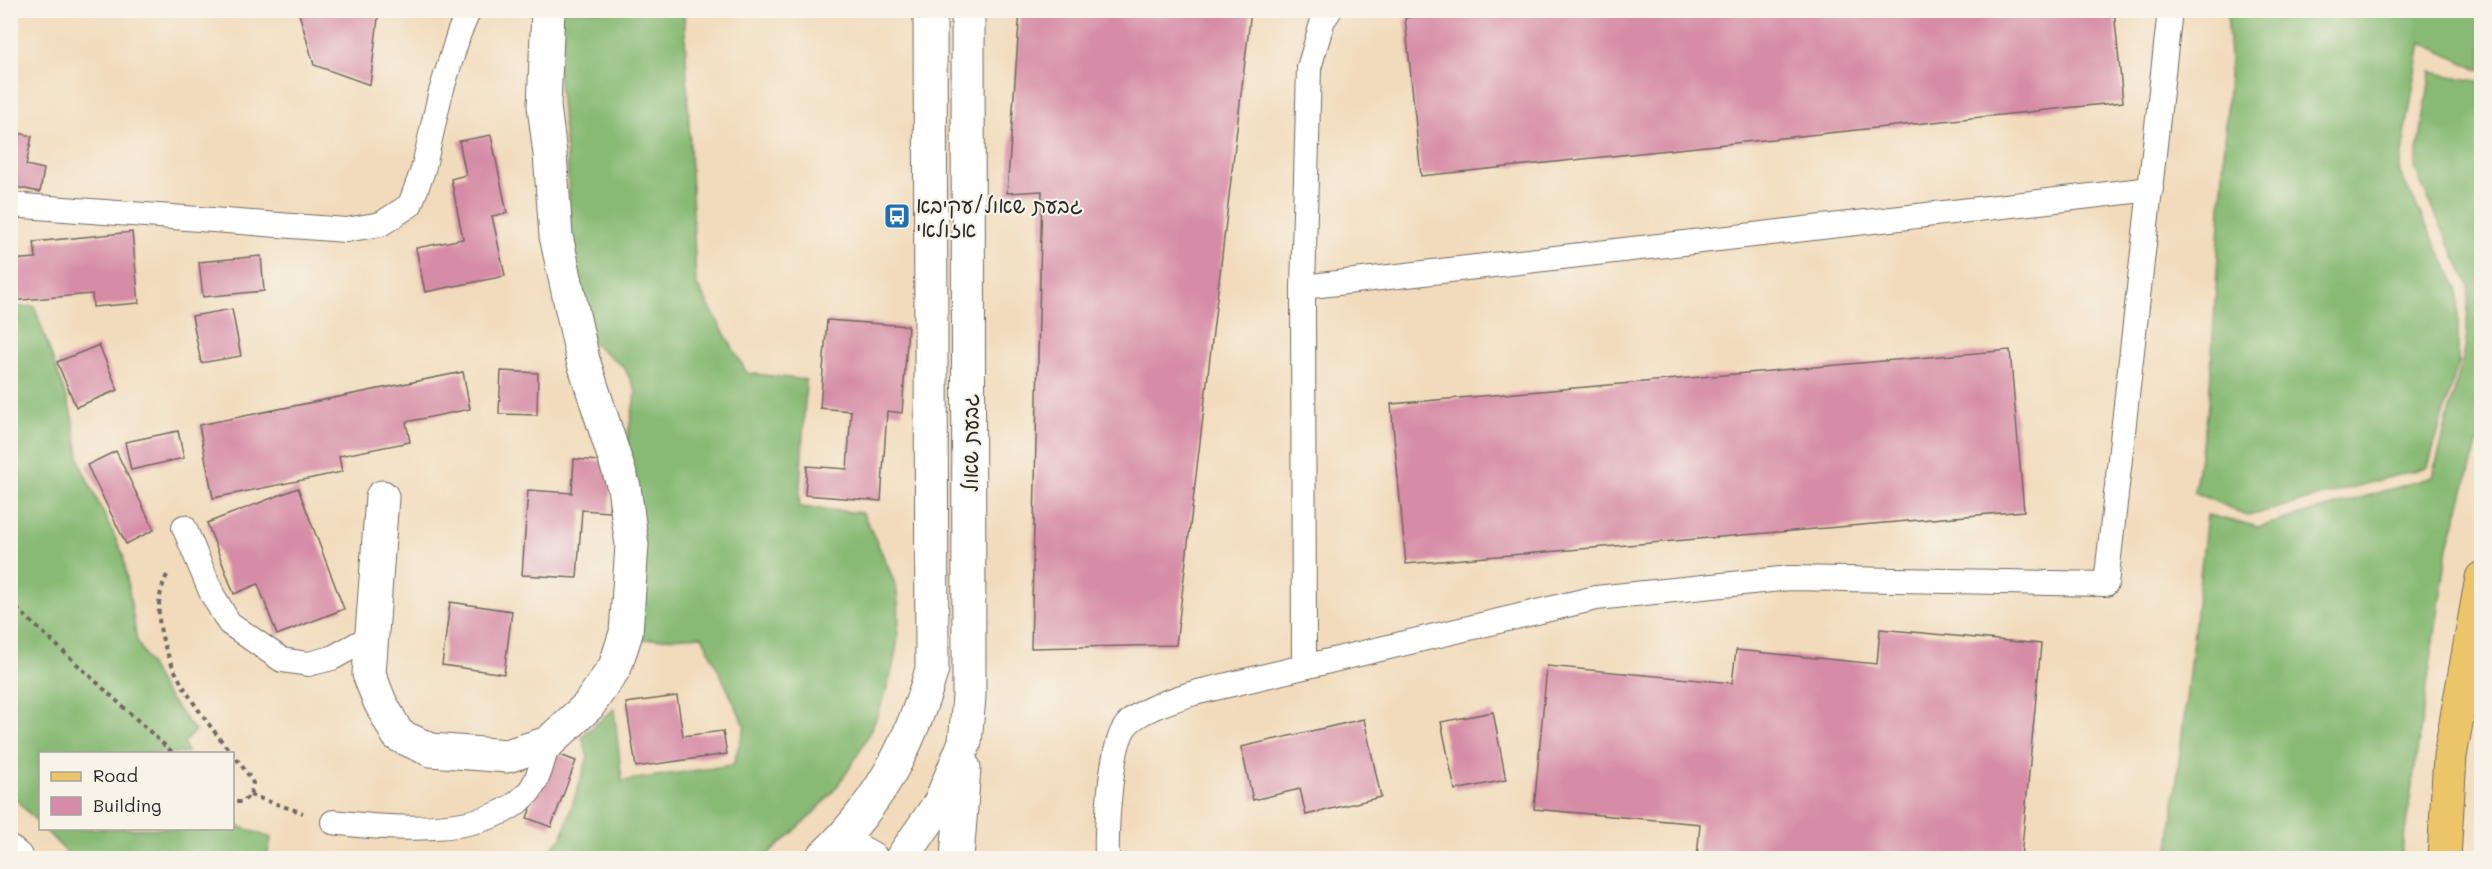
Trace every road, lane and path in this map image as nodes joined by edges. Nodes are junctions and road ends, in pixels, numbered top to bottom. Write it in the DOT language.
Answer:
graph roads {
  1 [pos="469,10"];
  2 [pos="548,10"];
  3 [pos="930,10"];
  4 [pos="968,10"];
  5 [pos="1330,10"];
  6 [pos="2170,10"];
  7 [pos="2151,189"];
  8 [pos="10,205"];
  9 [pos="1303,287"];
  10 [pos="382,497"];
  11 [pos="189,538"];
  12 [pos="2481,578"];
  13 [pos="10,602"];
  14 [pos="372,636"];
  15 [pos="1304,666"];
  16 [pos="965,742"];
  17 [pos="548,743"];
  18 [pos="173,752"];
  19 [pos="231,752"];
  20 [pos="234,756"];
  21 [pos="250,795"];
  22 [pos="234,802"];
  23 [pos="333,822"];
  24 [pos="10,853"];
  25 [pos="836,853"];
  26 [pos="16,858"];
  27 [pos="871,858"];
  28 [pos="902,858"];
  29 [pos="957,858"];
  30 [pos="1107,858"];
  31 [pos="2444,858"];
  1 -- 8 [label="lane"];
  2 -- 17 [label="street"];
  3 -- 25 [label="street, גבעת שאול"];
  4 -- 16 [label="street, גבעת שאול"];
  5 -- 9 [label="lane"];
  6 -- 7 [label="lane"];
  7 -- 9 [label="lane"];
  7 -- 15 [label="lane"];
  9 -- 15 [label="lane"];
  10 -- 14 [label="street"];
  11 -- 14 [label="lane"];
  11 -- 19 [label="path"];
  12 -- 31 [label="main road"];
  13 -- 18 [label="path"];
  14 -- 17 [label="street"];
  15 -- 30 [label="lane"];
  16 -- 28 [label="street, גבעת שאול"];
  16 -- 29 [label="street"];
  17 -- 23 [label="lane"];
  20 -- 21 [label="path"];
  21 -- 22 [label="path"];
  21 -- 23 [label="path"];
  24 -- 26 [label="street"];
  25 -- 27 [label="street, גבעת שאול"];
}
